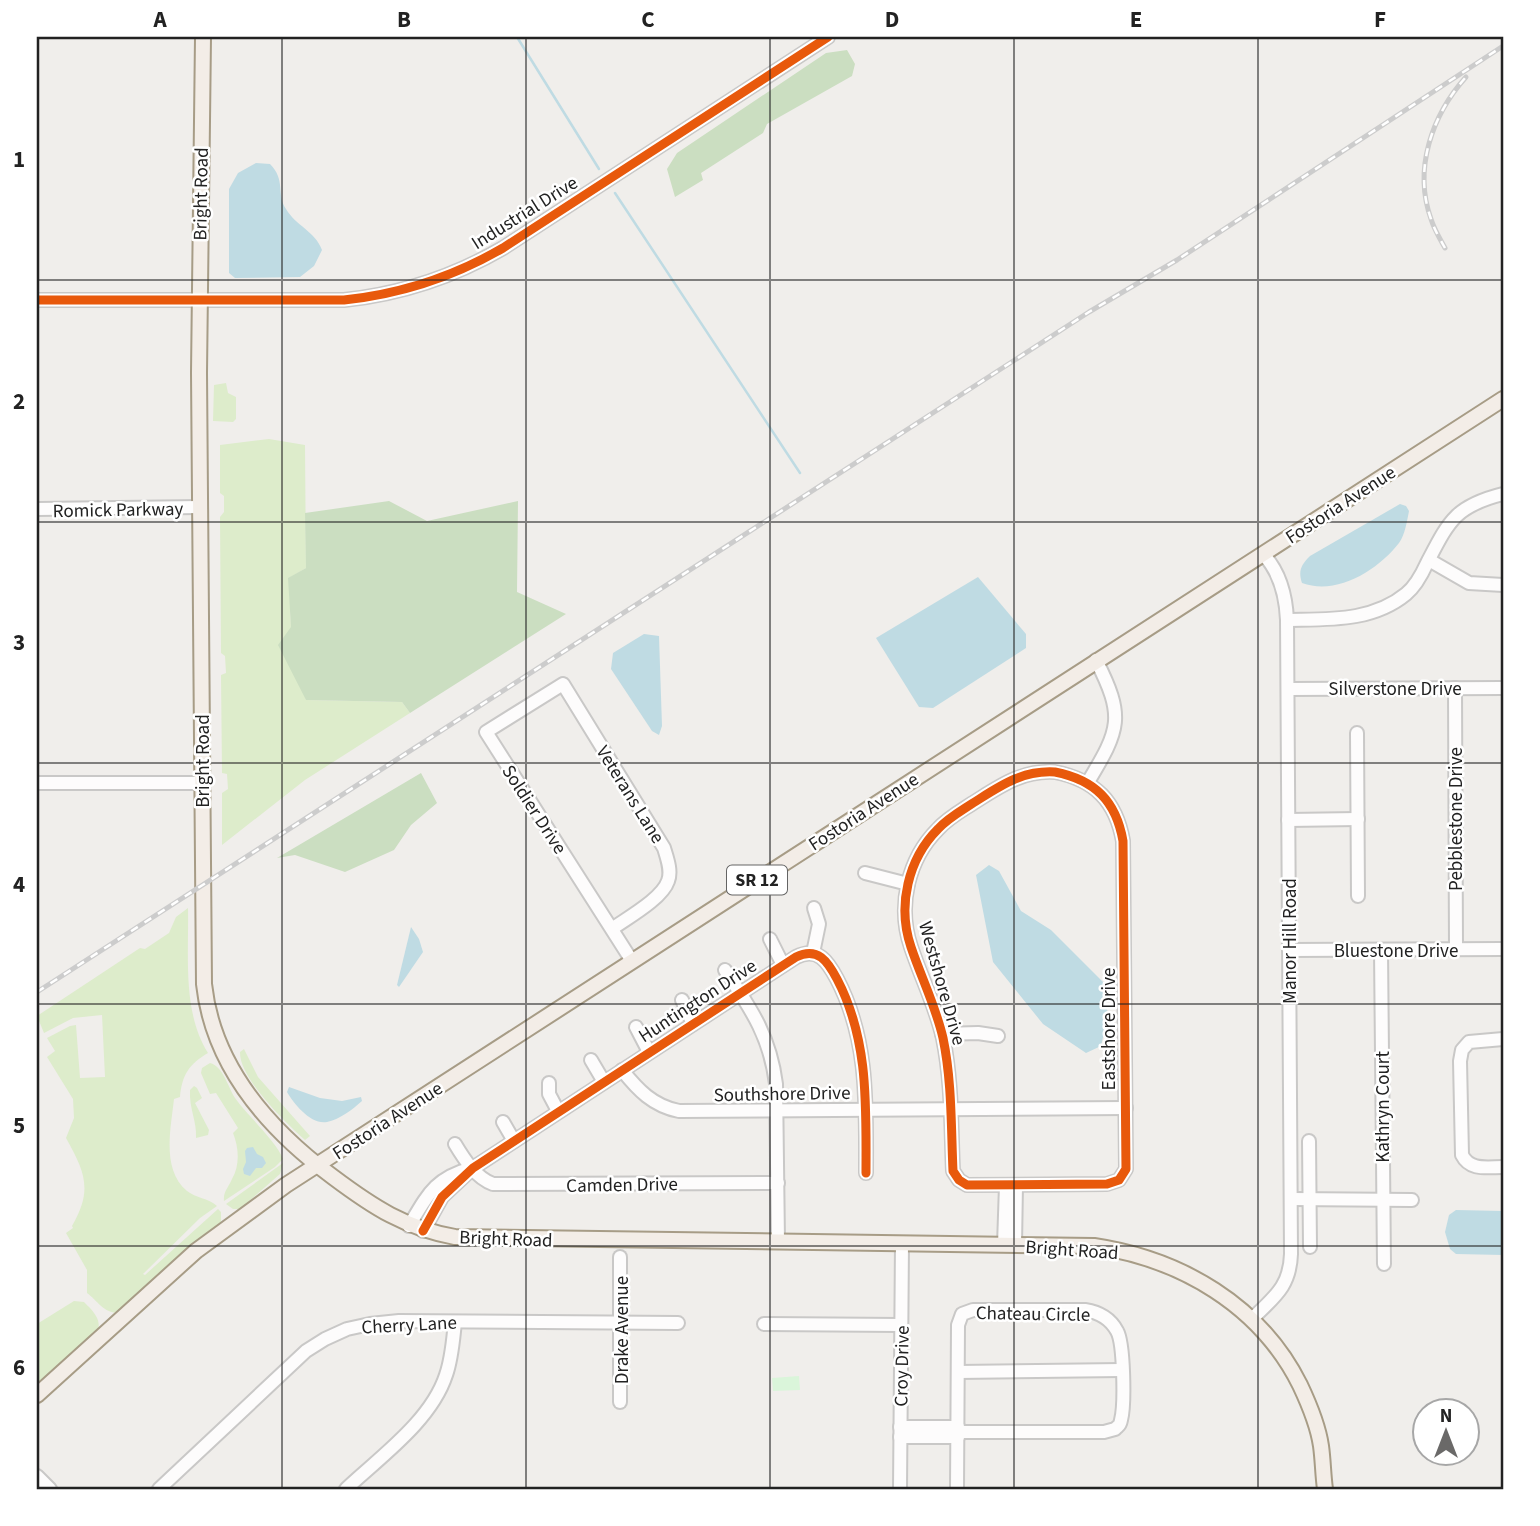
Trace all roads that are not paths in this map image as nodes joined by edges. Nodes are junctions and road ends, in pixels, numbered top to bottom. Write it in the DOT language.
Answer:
graph roads {
  1 [pos="203,37"];
  2 [pos="828,37"];
  3 [pos="199,299"];
  4 [pos="37,300"];
  5 [pos="1503,399"];
  6 [pos="1503,494"];
  7 [pos="200,507"];
  8 [pos="37,509"];
  9 [pos="1263,554"];
  10 [pos="1429,560"];
  11 [pos="1503,585"];
  12 [pos="1287,620"];
  13 [pos="1096,660"];
  14 [pos="563,684"];
  15 [pos="1455,688"];
  16 [pos="1503,688"];
  17 [pos="1288,689"];
  18 [pos="1357,733"];
  19 [pos="1088,782"];
  20 [pos="37,783"];
  21 [pos="202,783"];
  22 [pos="1358,819"];
  23 [pos="1288,820"];
  24 [pos="865,873"];
  25 [pos="908,884"];
  26 [pos="1358,896"];
  27 [pos="814,908"];
  28 [pos="612,929"];
  29 [pos="769,939"];
  30 [pos="1456,949"];
  31 [pos="1503,949"];
  32 [pos="1289,950"];
  33 [pos="1381,950"];
  34 [pos="813,953"];
  35 [pos="632,961"];
  36 [pos="783,965"];
  37 [pos="725,970"];
  38 [pos="740,993"];
  39 [pos="682,1000"];
  40 [pos="693,1024"];
  41 [pos="636,1027"];
  42 [pos="942,1034"];
  43 [pos="998,1036"];
  44 [pos="1503,1040"];
  45 [pos="649,1052"];
  46 [pos="591,1059"];
  47 [pos="622,1070"];
  48 [pos="604,1082"];
  49 [pos="549,1083"];
  50 [pos="951,1108"];
  51 [pos="1126,1108"];
  52 [pos="866,1110"];
  53 [pos="558,1111"];
  54 [pos="777,1111"];
  55 [pos="503,1122"];
  56 [pos="514,1141"];
  57 [pos="1309,1141"];
  58 [pos="455,1143"];
  59 [pos="317,1165"];
  60 [pos="1503,1167"];
  61 [pos="473,1168"];
  62 [pos="866,1173"];
  63 [pos="778,1183"];
  64 [pos="1011,1185"];
  65 [pos="1291,1199"];
  66 [pos="1310,1199"];
  67 [pos="1383,1200"];
  68 [pos="1412,1200"];
  69 [pos="416,1228"];
  70 [pos="778,1241"];
  71 [pos="902,1243"];
  72 [pos="1010,1245"];
  73 [pos="1310,1247"];
  74 [pos="621,1257"];
  75 [pos="1384,1264"];
  76 [pos="1252,1319"];
  77 [pos="455,1321"];
  78 [pos="621,1322"];
  79 [pos="678,1323"];
  80 [pos="764,1324"];
  81 [pos="901,1325"];
  82 [pos="1122,1370"];
  83 [pos="958,1373"];
  84 [pos="37,1395"];
  85 [pos="620,1402"];
  86 [pos="900,1432"];
  87 [pos="958,1432"];
  88 [pos="37,1476"];
  89 [pos="50,1489"];
  90 [pos="159,1489"];
  91 [pos="346,1489"];
  92 [pos="900,1489"];
  93 [pos="957,1489"];
  94 [pos="1325,1489"];
  1 -- 3 [label="main road, Bright Road"];
  2 -- 3 [label="street, Industrial Drive"];
  3 -- 4 [label="street, Industrial Drive"];
  3 -- 7 [label="main road, Bright Road"];
  5 -- 9 [label="main road, Fostoria Avenue / SR 12"];
  6 -- 10 [label="street"];
  7 -- 8 [label="street, Romick Parkway"];
  7 -- 21 [label="main road, Bright Road"];
  9 -- 12 [label="street, Manor Hill Road"];
  9 -- 13 [label="main road, Fostoria Avenue / SR 12"];
  10 -- 11 [label="street"];
  10 -- 12 [label="street"];
  12 -- 17 [label="street, Manor Hill Road"];
  13 -- 19 [label="street"];
  13 -- 35 [label="main road, Fostoria Avenue / SR 12"];
  14 -- 28 [label="street, Veterans Lane"];
  14 -- 28 [label="street, Soldier Drive"];
  15 -- 16 [label="street, Silverstone Drive"];
  15 -- 17 [label="street, Silverstone Drive"];
  15 -- 30 [label="street, Pebblestone Drive"];
  17 -- 23 [label="street, Manor Hill Road"];
  18 -- 22 [label="street"];
  19 -- 25 [label="street, Westshore Drive"];
  19 -- 51 [label="street, Eastshore Drive"];
  20 -- 21 [label="street"];
  21 -- 59 [label="main road, Bright Road"];
  22 -- 23 [label="street"];
  22 -- 26 [label="street"];
  23 -- 32 [label="street, Manor Hill Road"];
  24 -- 25 [label="street"];
  25 -- 42 [label="street, Westshore Drive"];
  27 -- 34 [label="street"];
  28 -- 35 [label="street, Soldier Drive"];
  29 -- 36 [label="street"];
  30 -- 31 [label="street, Bluestone Drive"];
  30 -- 33 [label="street, Bluestone Drive"];
  32 -- 33 [label="street, Bluestone Drive"];
  32 -- 65 [label="street, Manor Hill Road"];
  33 -- 67 [label="street, Kathryn Court"];
  34 -- 36 [label="street, Huntington Drive"];
  34 -- 52 [label="street"];
  35 -- 59 [label="main road, Fostoria Avenue / SR 12"];
  36 -- 38 [label="street, Huntington Drive"];
  37 -- 38 [label="street"];
  38 -- 40 [label="street, Huntington Drive"];
  38 -- 54 [label="street"];
  39 -- 40 [label="street"];
  40 -- 45 [label="street, Huntington Drive"];
  41 -- 45 [label="street"];
  42 -- 43 [label="street"];
  42 -- 50 [label="street, Westshore Drive"];
  44 -- 60 [label="street"];
  45 -- 47 [label="street, Huntington Drive"];
  46 -- 48 [label="street"];
  47 -- 48 [label="street, Huntington Drive"];
  47 -- 54 [label="street, Southshore Drive"];
  48 -- 53 [label="street, Huntington Drive"];
  49 -- 53 [label="street"];
  50 -- 51 [label="street, Southshore Drive"];
  50 -- 52 [label="street, Southshore Drive"];
  50 -- 64 [label="street, Westshore Drive"];
  51 -- 64 [label="street, Eastshore Drive"];
  52 -- 54 [label="street, Southshore Drive"];
  52 -- 62 [label="street"];
  53 -- 56 [label="street, Huntington Drive"];
  54 -- 63 [label="street"];
  55 -- 56 [label="street"];
  56 -- 61 [label="street, Huntington Drive"];
  57 -- 66 [label="street"];
  58 -- 61 [label="street"];
  59 -- 69 [label="main road, Bright Road"];
  59 -- 84 [label="main road, Fostoria Avenue / SR 12"];
  61 -- 63 [label="street, Camden Drive"];
  61 -- 69 [label="street, Huntington Drive"];
  63 -- 70 [label="street"];
  64 -- 72 [label="street"];
  65 -- 66 [label="street"];
  65 -- 76 [label="street, Manor Hill Road"];
  66 -- 67 [label="street"];
  66 -- 73 [label="street"];
  67 -- 68 [label="street"];
  67 -- 75 [label="street, Kathryn Court"];
  69 -- 70 [label="main road, Bright Road"];
  70 -- 71 [label="main road, Bright Road"];
  71 -- 72 [label="main road, Bright Road"];
  71 -- 81 [label="street, Croy Drive"];
  72 -- 76 [label="main road, Bright Road"];
  74 -- 78 [label="street, Drake Avenue"];
  76 -- 94 [label="main road, Bright Road"];
  77 -- 78 [label="street, Cherry Lane"];
  77 -- 90 [label="street, Cherry Lane"];
  77 -- 91 [label="street"];
  78 -- 79 [label="street, Cherry Lane"];
  78 -- 85 [label="street, Drake Avenue"];
  80 -- 81 [label="street"];
  81 -- 86 [label="street, Croy Drive"];
  82 -- 83 [label="street"];
  82 -- 83 [label="street, Chateau Circle"];
  82 -- 87 [label="street, Chateau Circle"];
  83 -- 87 [label="street, Chateau Circle"];
  86 -- 87 [label="street"];
  86 -- 92 [label="street, Croy Drive"];
  87 -- 93 [label="street, Chateau Circle"];
  88 -- 89 [label="street"];
}
